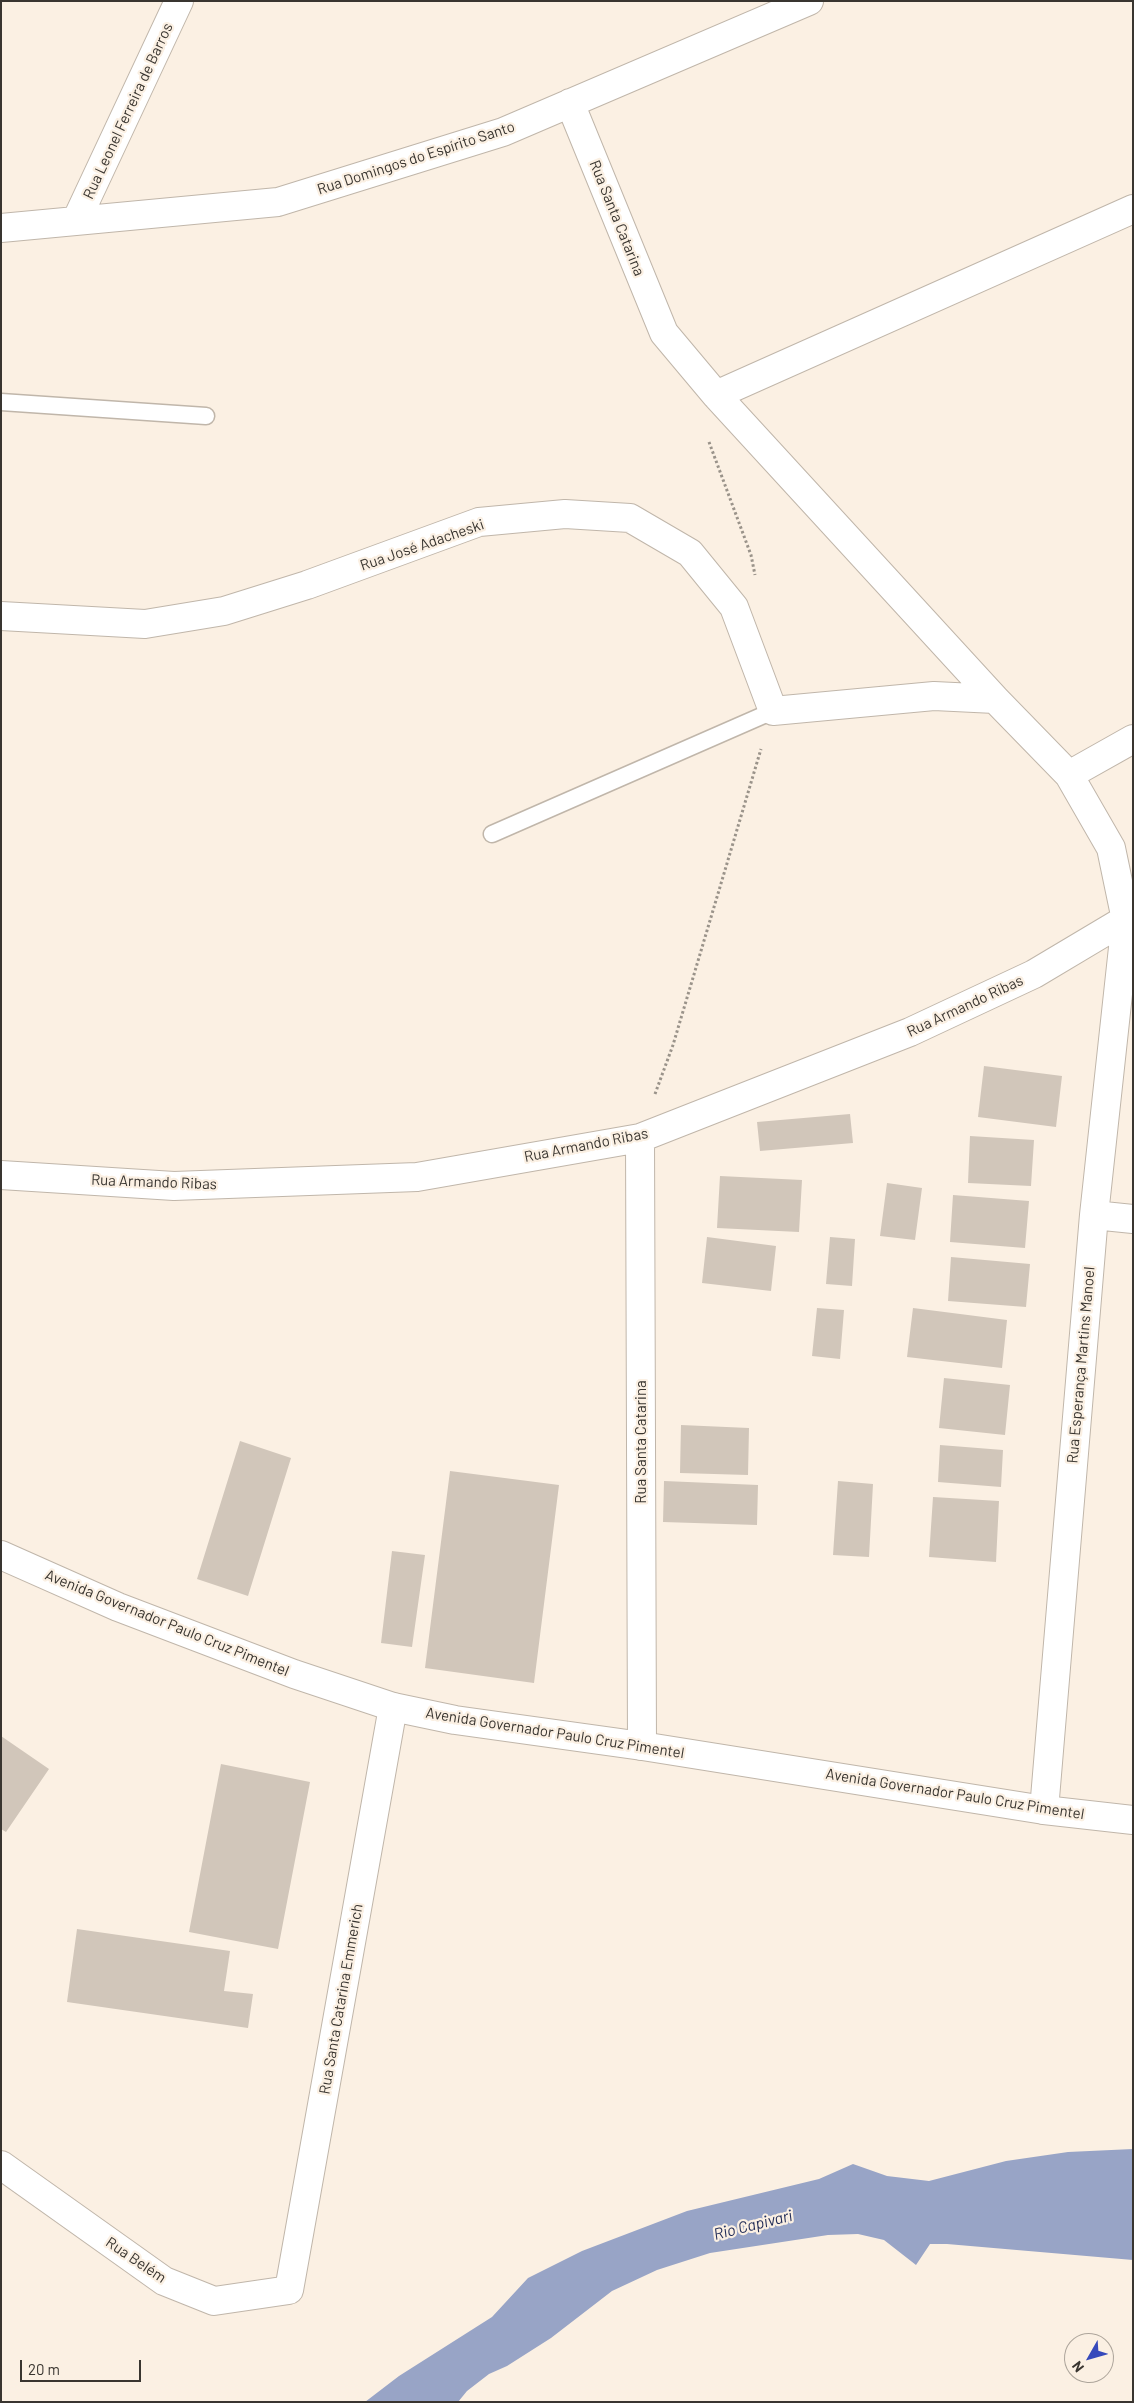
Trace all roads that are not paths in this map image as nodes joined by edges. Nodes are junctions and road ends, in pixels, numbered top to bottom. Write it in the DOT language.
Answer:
graph roads {
  1 [pos="180,1"];
  2 [pos="809,1"];
  3 [pos="570,103"];
  4 [pos="1133,209"];
  5 [pos="76,221"];
  6 [pos="1,228"];
  7 [pos="716,395"];
  8 [pos="1,402"];
  9 [pos="206,416"];
  10 [pos="1,616"];
  11 [pos="995,699"];
  12 [pos="773,711"];
  13 [pos="1133,739"];
  14 [pos="1069,775"];
  15 [pos="492,834"];
  16 [pos="1129,918"];
  17 [pos="640,1138"];
  18 [pos="1,1175"];
  19 [pos="1094,1215"];
  20 [pos="1133,1219"];
  21 [pos="1,1555"];
  22 [pos="393,1707"];
  23 [pos="642,1746"];
  24 [pos="1044,1810"];
  25 [pos="1133,1820"];
  26 [pos="1,2165"];
  27 [pos="289,2290"];
  1 -- 5 [label="street, Rua Leonel Ferreira de Barros"];
  2 -- 3 [label="street, Rua Domingos do Espírito Santo"];
  3 -- 5 [label="street, Rua Domingos do Espírito Santo"];
  3 -- 7 [label="street, Rua Santa Catarina"];
  4 -- 7 [label="street"];
  5 -- 6 [label="street, Rua Domingos do Espírito Santo"];
  7 -- 11 [label="street, Rua Santa Catarina"];
  8 -- 9 [label="lane"];
  10 -- 12 [label="street, Rua José Adacheski"];
  11 -- 12 [label="street"];
  11 -- 14 [label="street, Rua Esperança Martins Manoel"];
  12 -- 15 [label="lane"];
  13 -- 14 [label="street"];
  14 -- 16 [label="street, Rua Esperança Martins Manoel"];
  16 -- 17 [label="street, Rua Armando Ribas"];
  16 -- 19 [label="street, Rua Esperança Martins Manoel"];
  17 -- 18 [label="street, Rua Armando Ribas"];
  17 -- 23 [label="street, Rua Santa Catarina"];
  19 -- 20 [label="street"];
  19 -- 24 [label="street, Rua Esperança Martins Manoel"];
  21 -- 22 [label="street, Avenida Governador Paulo Cruz Pimentel"];
  22 -- 23 [label="street, Avenida Governador Paulo Cruz Pimentel"];
  22 -- 27 [label="street, Rua Santa Catarina Emmerich"];
  23 -- 24 [label="street, Avenida Governador Paulo Cruz Pimentel"];
  24 -- 25 [label="street, Avenida Governador Paulo Cruz Pimentel"];
  26 -- 27 [label="street, Rua Belém"];
}
